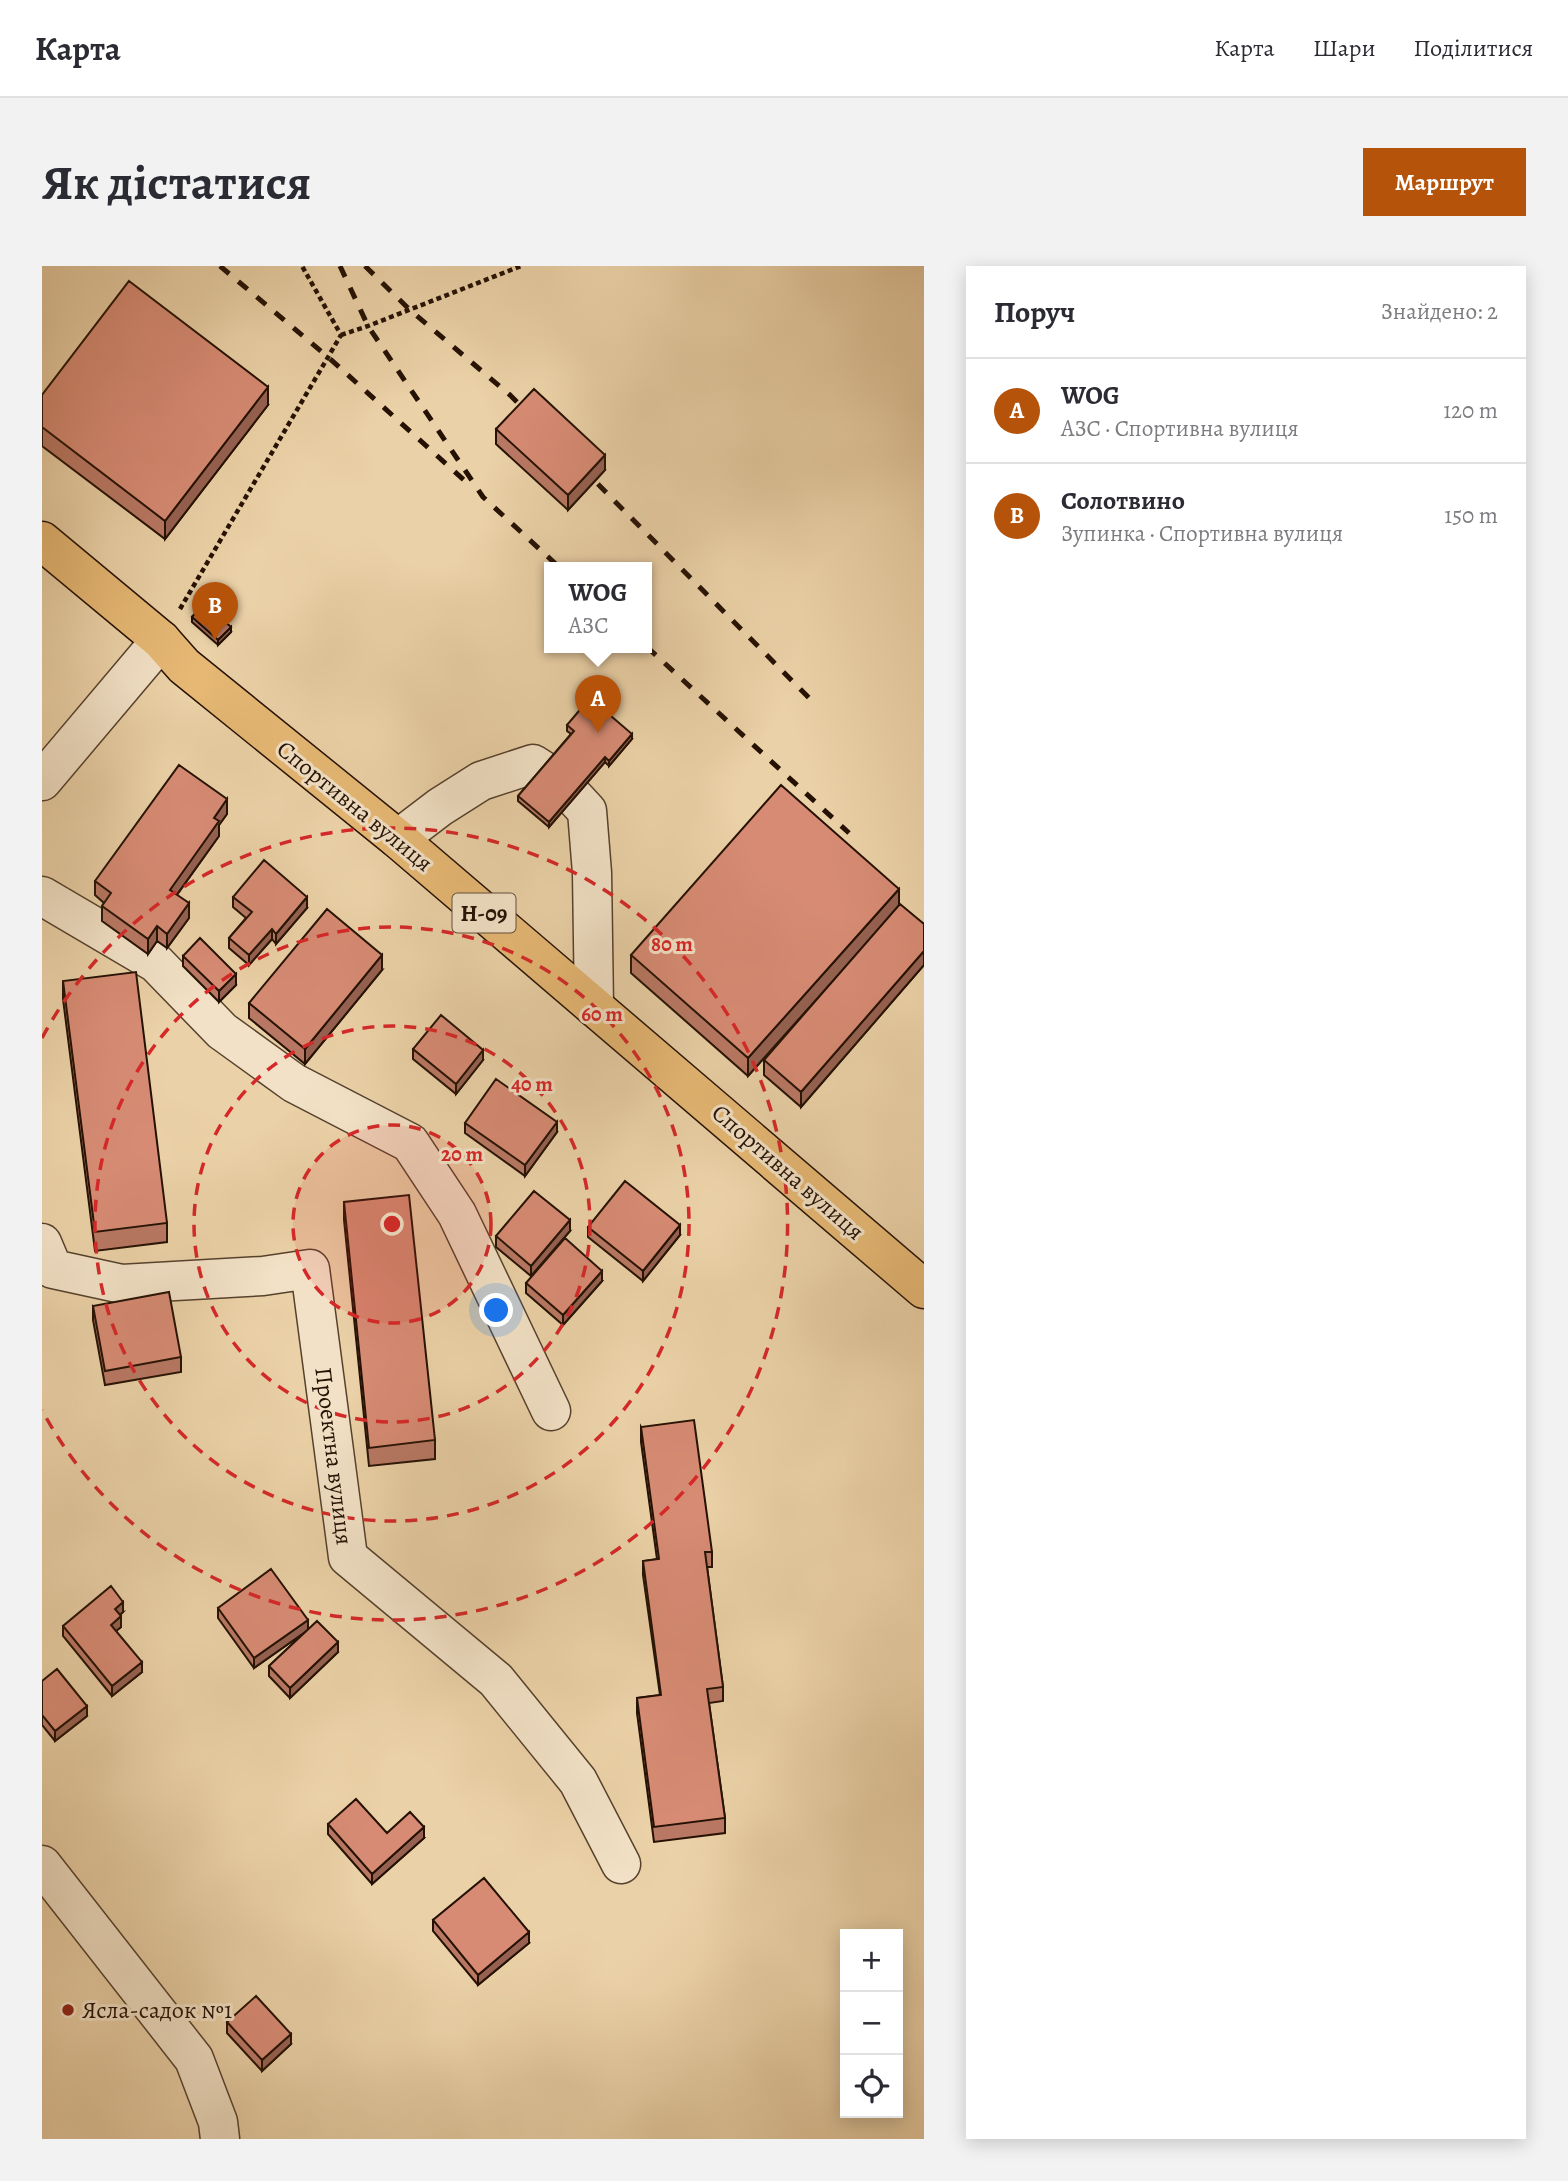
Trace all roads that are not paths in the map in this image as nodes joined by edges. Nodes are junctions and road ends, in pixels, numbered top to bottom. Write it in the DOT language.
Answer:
graph roads {
  1 [pos="42,541"];
  2 [pos="162,640"];
  3 [pos="544,771"];
  4 [pos="42,781"];
  5 [pos="575,798"];
  6 [pos="398,839"];
  7 [pos="42,896"];
  8 [pos="594,1007"];
  9 [pos="42,1243"];
  10 [pos="924,1289"];
  11 [pos="551,1410"];
  12 [pos="621,1864"];
  13 [pos="42,1865"];
  14 [pos="220,2139"];
  1 -- 2 [label="main road, Спортивна вулиця / Н-09"];
  2 -- 4 [label="street"];
  2 -- 6 [label="main road, Спортивна вулиця / Н-09"];
  3 -- 6 [label="street"];
  5 -- 8 [label="street"];
  6 -- 8 [label="main road, Спортивна вулиця / Н-09"];
  7 -- 11 [label="street"];
  8 -- 10 [label="main road, Спортивна вулиця / Н-09"];
  9 -- 12 [label="street, Проектна вулиця"];
  13 -- 14 [label="street"];
}
